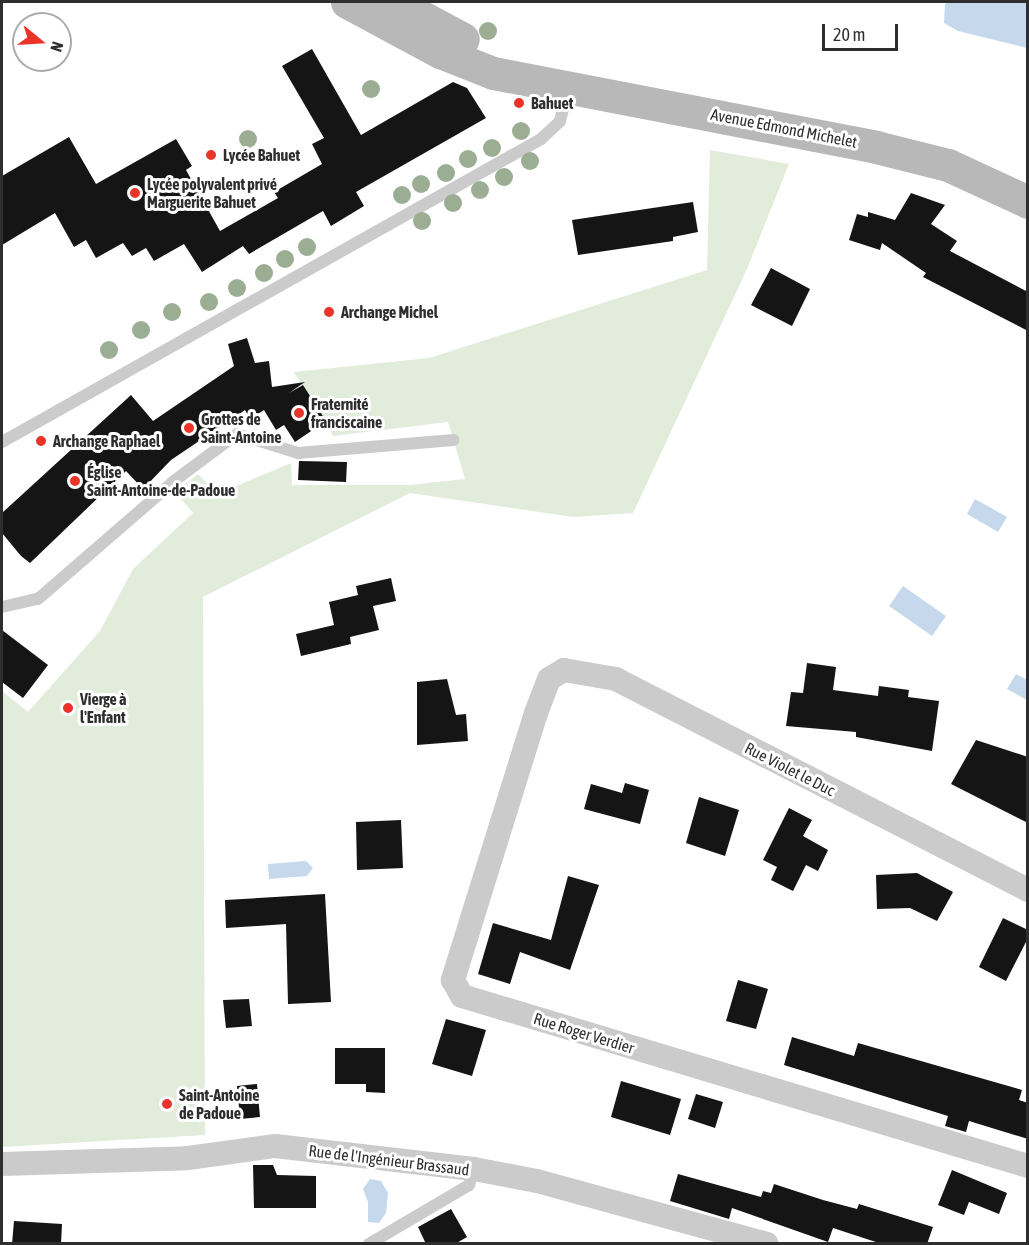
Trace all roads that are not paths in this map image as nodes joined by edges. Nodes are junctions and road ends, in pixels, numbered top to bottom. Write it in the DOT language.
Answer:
graph roads {
  1 [pos="347,2"];
  2 [pos="368,2"];
  3 [pos="403,4"];
  4 [pos="451,57"];
  5 [pos="533,78"];
  6 [pos="568,87"];
  7 [pos="1028,202"];
  8 [pos="453,440"];
  9 [pos="2,442"];
  10 [pos="2,607"];
  11 [pos="549,679"];
  12 [pos="1028,890"];
  13 [pos="2,1164"];
  14 [pos="1028,1166"];
  15 [pos="474,1169"];
  16 [pos="369,1244"];
  17 [pos="767,1244"];
  1 -- 4 [label="main road, Avenue Edmond Michelet"];
  2 -- 3 [label="street"];
  3 -- 4 [label="street"];
  3 -- 5 [label="main road, Avenue Edmond Michelet"];
  4 -- 5 [label="main road, Avenue Edmond Michelet"];
  5 -- 6 [label="main road, Avenue Edmond Michelet"];
  6 -- 7 [label="main road, Avenue Edmond Michelet"];
  6 -- 9 [label="lane"];
  8 -- 10 [label="lane"];
  11 -- 12 [label="street, Rue Violet le Duc"];
  11 -- 14 [label="street, Rue Roger Verdier"];
  13 -- 15 [label="street, Rue de l'Ingénieur Brassaud"];
  15 -- 16 [label="lane"];
  15 -- 17 [label="street, Rue de l'Ingénieur Brassaud"];
}
